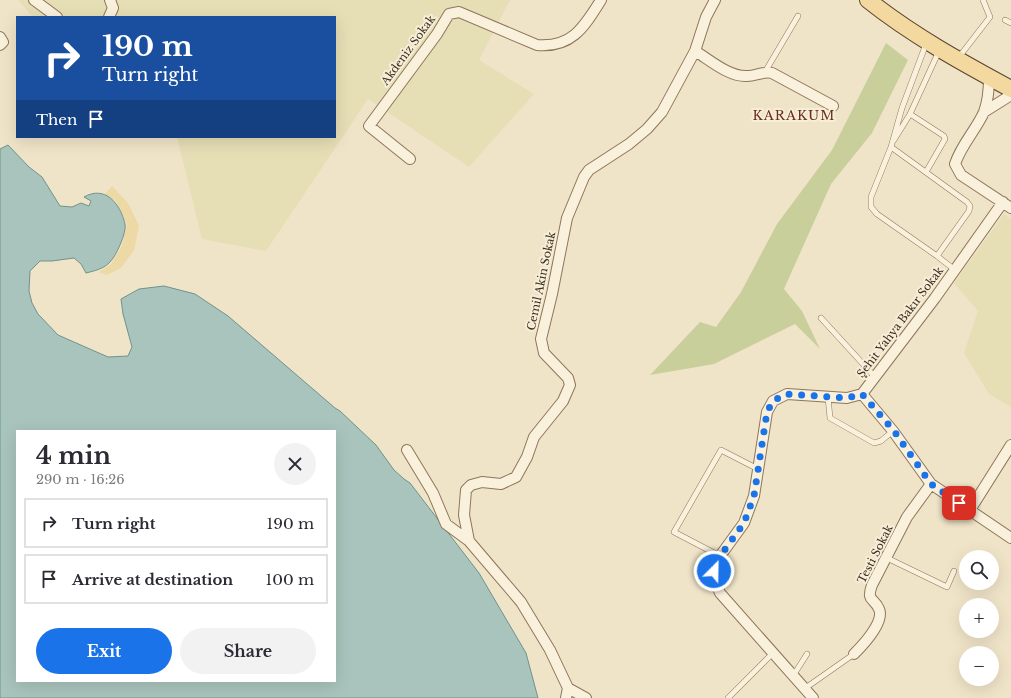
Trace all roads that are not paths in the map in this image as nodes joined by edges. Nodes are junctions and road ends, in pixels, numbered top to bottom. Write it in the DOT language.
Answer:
graph roads {
  1 [pos="34,0"];
  2 [pos="110,0"];
  3 [pos="601,0"];
  4 [pos="715,0"];
  5 [pos="868,0"];
  6 [pos="983,0"];
  7 [pos="56,16"];
  8 [pos="109,16"];
  9 [pos="798,16"];
  10 [pos="1005,20"];
  11 [pos="1011,23"];
  12 [pos="0,37"];
  13 [pos="0,45"];
  14 [pos="934,46"];
  15 [pos="695,51"];
  16 [pos="958,60"];
  17 [pos="765,72"];
  18 [pos="989,78"];
  19 [pos="1011,89"];
  20 [pos="1011,95"];
  21 [pos="833,106"];
  22 [pos="984,112"];
  23 [pos="910,114"];
  24 [pos="891,146"];
  25 [pos="410,159"];
  26 [pos="926,172"];
  27 [pos="1007,205"];
  28 [pos="937,256"];
  29 [pos="954,270"];
  30 [pos="821,318"];
  31 [pos="875,377"];
  32 [pos="862,394"];
  33 [pos="828,397"];
  34 [pos="894,431"];
  35 [pos="1011,445"];
  36 [pos="407,450"];
  37 [pos="758,469"];
  38 [pos="931,484"];
  39 [pos="970,510"];
  40 [pos="1011,538"];
  41 [pos="469,541"];
  42 [pos="720,556"];
  43 [pos="887,558"];
  44 [pos="954,571"];
  45 [pos="773,653"];
  46 [pos="806,654"];
  47 [pos="854,654"];
  48 [pos="793,676"];
  49 [pos="804,688"];
  50 [pos="567,693"];
  51 [pos="586,698"];
  52 [pos="728,698"];
  53 [pos="813,698"];
  1 -- 7 [label="street"];
  2 -- 8 [label="street"];
  3 -- 25 [label="street, Akdeniz Sokak"];
  4 -- 15 [label="street, Cemil Akin Sokak"];
  5 -- 14 [label="main road"];
  6 -- 16 [label="lane"];
  9 -- 17 [label="lane"];
  10 -- 11 [label="lane"];
  12 -- 13 [label="street"];
  14 -- 16 [label="main road"];
  14 -- 23 [label="lane"];
  14 -- 24 [label="lane"];
  15 -- 17 [label="street"];
  15 -- 41 [label="street, Cemil Akin Sokak"];
  16 -- 18 [label="main road"];
  17 -- 21 [label="street"];
  18 -- 19 [label="main road"];
  18 -- 22 [label="street"];
  20 -- 22 [label="street"];
  22 -- 27 [label="street, Şehit Yahya Bakır Sokak"];
  23 -- 24 [label="lane"];
  23 -- 26 [label="lane"];
  24 -- 26 [label="lane"];
  24 -- 28 [label="lane"];
  26 -- 28 [label="lane"];
  27 -- 29 [label="street, Şehit Yahya Bakır Sokak"];
  28 -- 29 [label="lane"];
  29 -- 31 [label="street, Şehit Yahya Bakır Sokak"];
  30 -- 31 [label="lane"];
  31 -- 32 [label="street, Şehit Yahya Bakır Sokak"];
  32 -- 33 [label="street, Şehit Yahya Bakır Sokak"];
  32 -- 34 [label="street"];
  33 -- 34 [label="lane"];
  33 -- 37 [label="street, Şehit Yahya Bakır Sokak"];
  34 -- 38 [label="street"];
  35 -- 39 [label="street"];
  36 -- 41 [label="street"];
  37 -- 42 [label="street, Şehit Yahya Bakır Sokak"];
  37 -- 42 [label="lane"];
  38 -- 39 [label="street"];
  38 -- 43 [label="street, Testi Sokak"];
  39 -- 40 [label="street"];
  41 -- 50 [label="street"];
  42 -- 45 [label="street, Şehit Yahya Bakır Sokak"];
  43 -- 44 [label="lane"];
  43 -- 47 [label="street, Testi Sokak"];
  45 -- 48 [label="street, Şehit Yahya Bakır Sokak"];
  45 -- 52 [label="lane"];
  46 -- 48 [label="lane"];
  47 -- 49 [label="lane"];
  48 -- 49 [label="street, Şehit Yahya Bakır Sokak"];
  49 -- 53 [label="street, Şehit Yahya Bakır Sokak"];
  50 -- 51 [label="street"];
}
